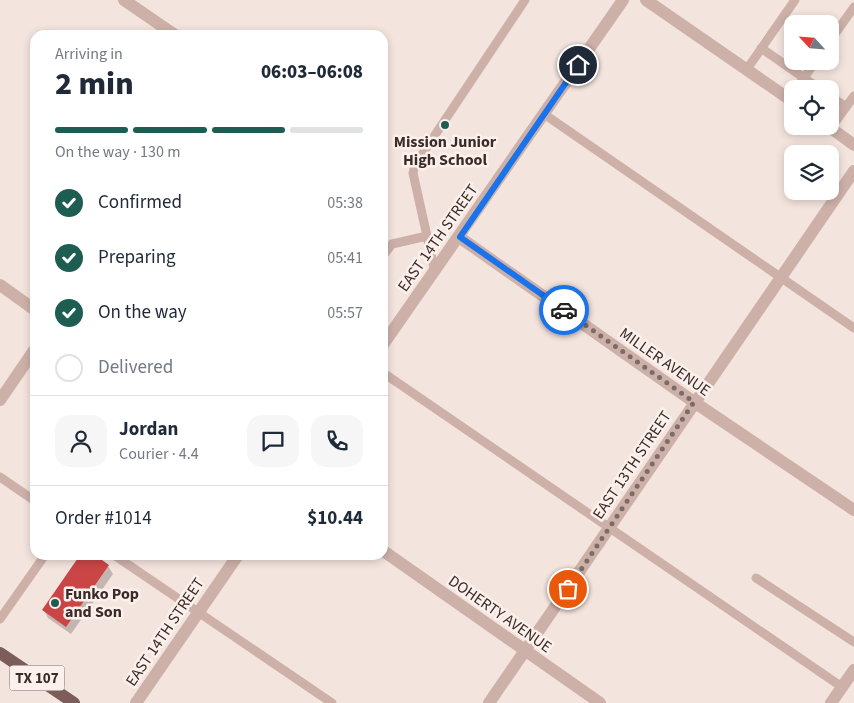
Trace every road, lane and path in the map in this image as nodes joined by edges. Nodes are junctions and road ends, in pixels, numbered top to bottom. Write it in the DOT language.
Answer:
graph roads {
  1 [pos="124,0"];
  2 [pos="526,0"];
  3 [pos="623,0"];
  4 [pos="646,0"];
  5 [pos="794,0"];
  6 [pos="854,7"];
  7 [pos="839,28"];
  8 [pos="169,30"];
  9 [pos="761,48"];
  10 [pos="747,69"];
  11 [pos="810,70"];
  12 [pos="804,78"];
  13 [pos="807,80"];
  14 [pos="784,91"];
  15 [pos="854,96"];
  16 [pos="839,102"];
  17 [pos="846,107"];
  18 [pos="544,114"];
  19 [pos="839,115"];
  20 [pos="839,134"];
  21 [pos="854,145"];
  22 [pos="854,171"];
  23 [pos="427,236"];
  24 [pos="460,237"];
  25 [pos="388,249"];
  26 [pos="435,272"];
  27 [pos="780,277"];
  28 [pos="0,285"];
  29 [pos="30,306"];
  30 [pos="854,328"];
  31 [pos="388,338"];
  32 [pos="30,356"];
  33 [pos="388,376"];
  34 [pos="0,400"];
  35 [pos="694,402"];
  36 [pos="0,477"];
  37 [pos="30,498"];
  38 [pos="854,510"];
  39 [pos="610,526"];
  40 [pos="388,554"];
  41 [pos="41,560"];
  42 [pos="121,560"];
  43 [pos="235,560"];
  44 [pos="756,578"];
  45 [pos="199,612"];
  46 [pos="0,619"];
  47 [pos="854,642"];
  48 [pos="525,652"];
  49 [pos="0,653"];
  50 [pos="854,670"];
  51 [pos="842,687"];
  52 [pos="74,703"];
  53 [pos="136,703"];
  54 [pos="332,703"];
  55 [pos="488,703"];
  56 [pos="600,703"];
  57 [pos="832,703"];
  1 -- 8 [label="street"];
  2 -- 23 [label="lane"];
  3 -- 18 [label="street, EAST 14TH STREET"];
  4 -- 10 [label="street"];
  5 -- 9 [label="lane"];
  6 -- 7 [label="lane"];
  9 -- 10 [label="lane"];
  9 -- 12 [label="lane"];
  10 -- 14 [label="street"];
  11 -- 12 [label="lane"];
  12 -- 13 [label="lane"];
  15 -- 17 [label="lane"];
  16 -- 17 [label="lane"];
  17 -- 19 [label="lane"];
  18 -- 24 [label="street, EAST 14TH STREET"];
  18 -- 27 [label="lane"];
  20 -- 21 [label="street"];
  22 -- 27 [label="street, EAST 13TH STREET"];
  23 -- 25 [label="lane"];
  23 -- 26 [label="lane"];
  24 -- 26 [label="street, EAST 14TH STREET"];
  24 -- 35 [label="street, MILLER AVENUE"];
  26 -- 31 [label="street, EAST 14TH STREET"];
  27 -- 30 [label="lane"];
  27 -- 35 [label="street, EAST 13TH STREET"];
  28 -- 29 [label="street"];
  32 -- 34 [label="street"];
  33 -- 39 [label="lane"];
  35 -- 38 [label="street, MILLER AVENUE"];
  35 -- 39 [label="street, EAST 13TH STREET"];
  36 -- 37 [label="lane"];
  39 -- 48 [label="street, EAST 13TH STREET"];
  39 -- 51 [label="lane"];
  40 -- 48 [label="street, DOHERTY AVENUE"];
  41 -- 46 [label="lane"];
  42 -- 45 [label="lane"];
  43 -- 45 [label="street, EAST 14TH STREET"];
  44 -- 47 [label="lane"];
  45 -- 53 [label="street, EAST 14TH STREET"];
  45 -- 54 [label="lane"];
  48 -- 55 [label="street, EAST 13TH STREET"];
  48 -- 56 [label="street, DOHERTY AVENUE"];
  49 -- 52 [label="main road, TX 107"];
  50 -- 51 [label="street"];
  51 -- 57 [label="street"];
}
